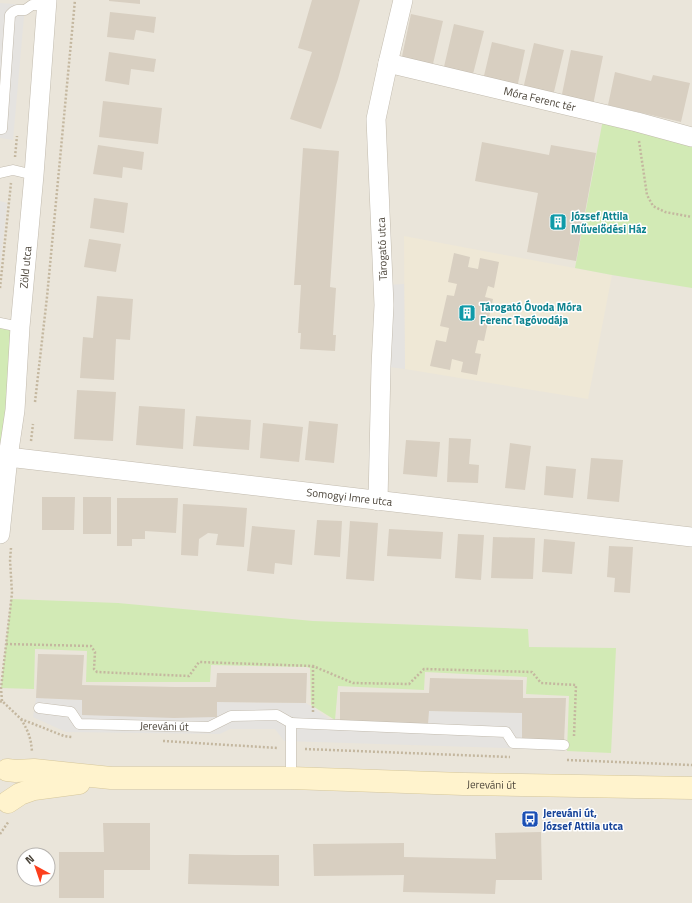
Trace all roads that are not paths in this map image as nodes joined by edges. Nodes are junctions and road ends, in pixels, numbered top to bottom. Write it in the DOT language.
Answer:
graph roads {
  1 [pos="402,0"];
  2 [pos="39,3"];
  3 [pos="388,63"];
  4 [pos="0,129"];
  5 [pos="692,137"];
  6 [pos="0,173"];
  7 [pos="34,175"];
  8 [pos="0,323"];
  9 [pos="20,327"];
  10 [pos="4,456"];
  11 [pos="378,501"];
  12 [pos="692,537"];
  13 [pos="5,540"];
  14 [pos="39,708"];
  15 [pos="291,723"];
  16 [pos="564,745"];
  17 [pos="2,764"];
  18 [pos="111,778"];
  19 [pos="291,778"];
  20 [pos="692,788"];
  21 [pos="4,807"];
  1 -- 3 [label="street, Tárogató utca"];
  2 -- 4 [label="lane"];
  2 -- 7 [label="street, Zöld utca"];
  3 -- 5 [label="street, Móra Ferenc tér"];
  3 -- 11 [label="street, Tárogató utca"];
  6 -- 7 [label="lane"];
  7 -- 9 [label="street, Zöld utca"];
  8 -- 9 [label="lane"];
  9 -- 10 [label="street, Zöld utca"];
  10 -- 11 [label="street, Somogyi Imre utca"];
  10 -- 13 [label="street, Zöld utca"];
  11 -- 12 [label="street, Somogyi Imre utca"];
  14 -- 15 [label="lane, Jereváni út"];
  15 -- 16 [label="lane, Jereváni út"];
  15 -- 19 [label="lane"];
  17 -- 18 [label="street, Jereváni út"];
  17 -- 21 [label="street, Jereváni út"];
  18 -- 19 [label="street, Jereváni út"];
  18 -- 21 [label="street, Jereváni út"];
  19 -- 20 [label="street, Jereváni út"];
}
